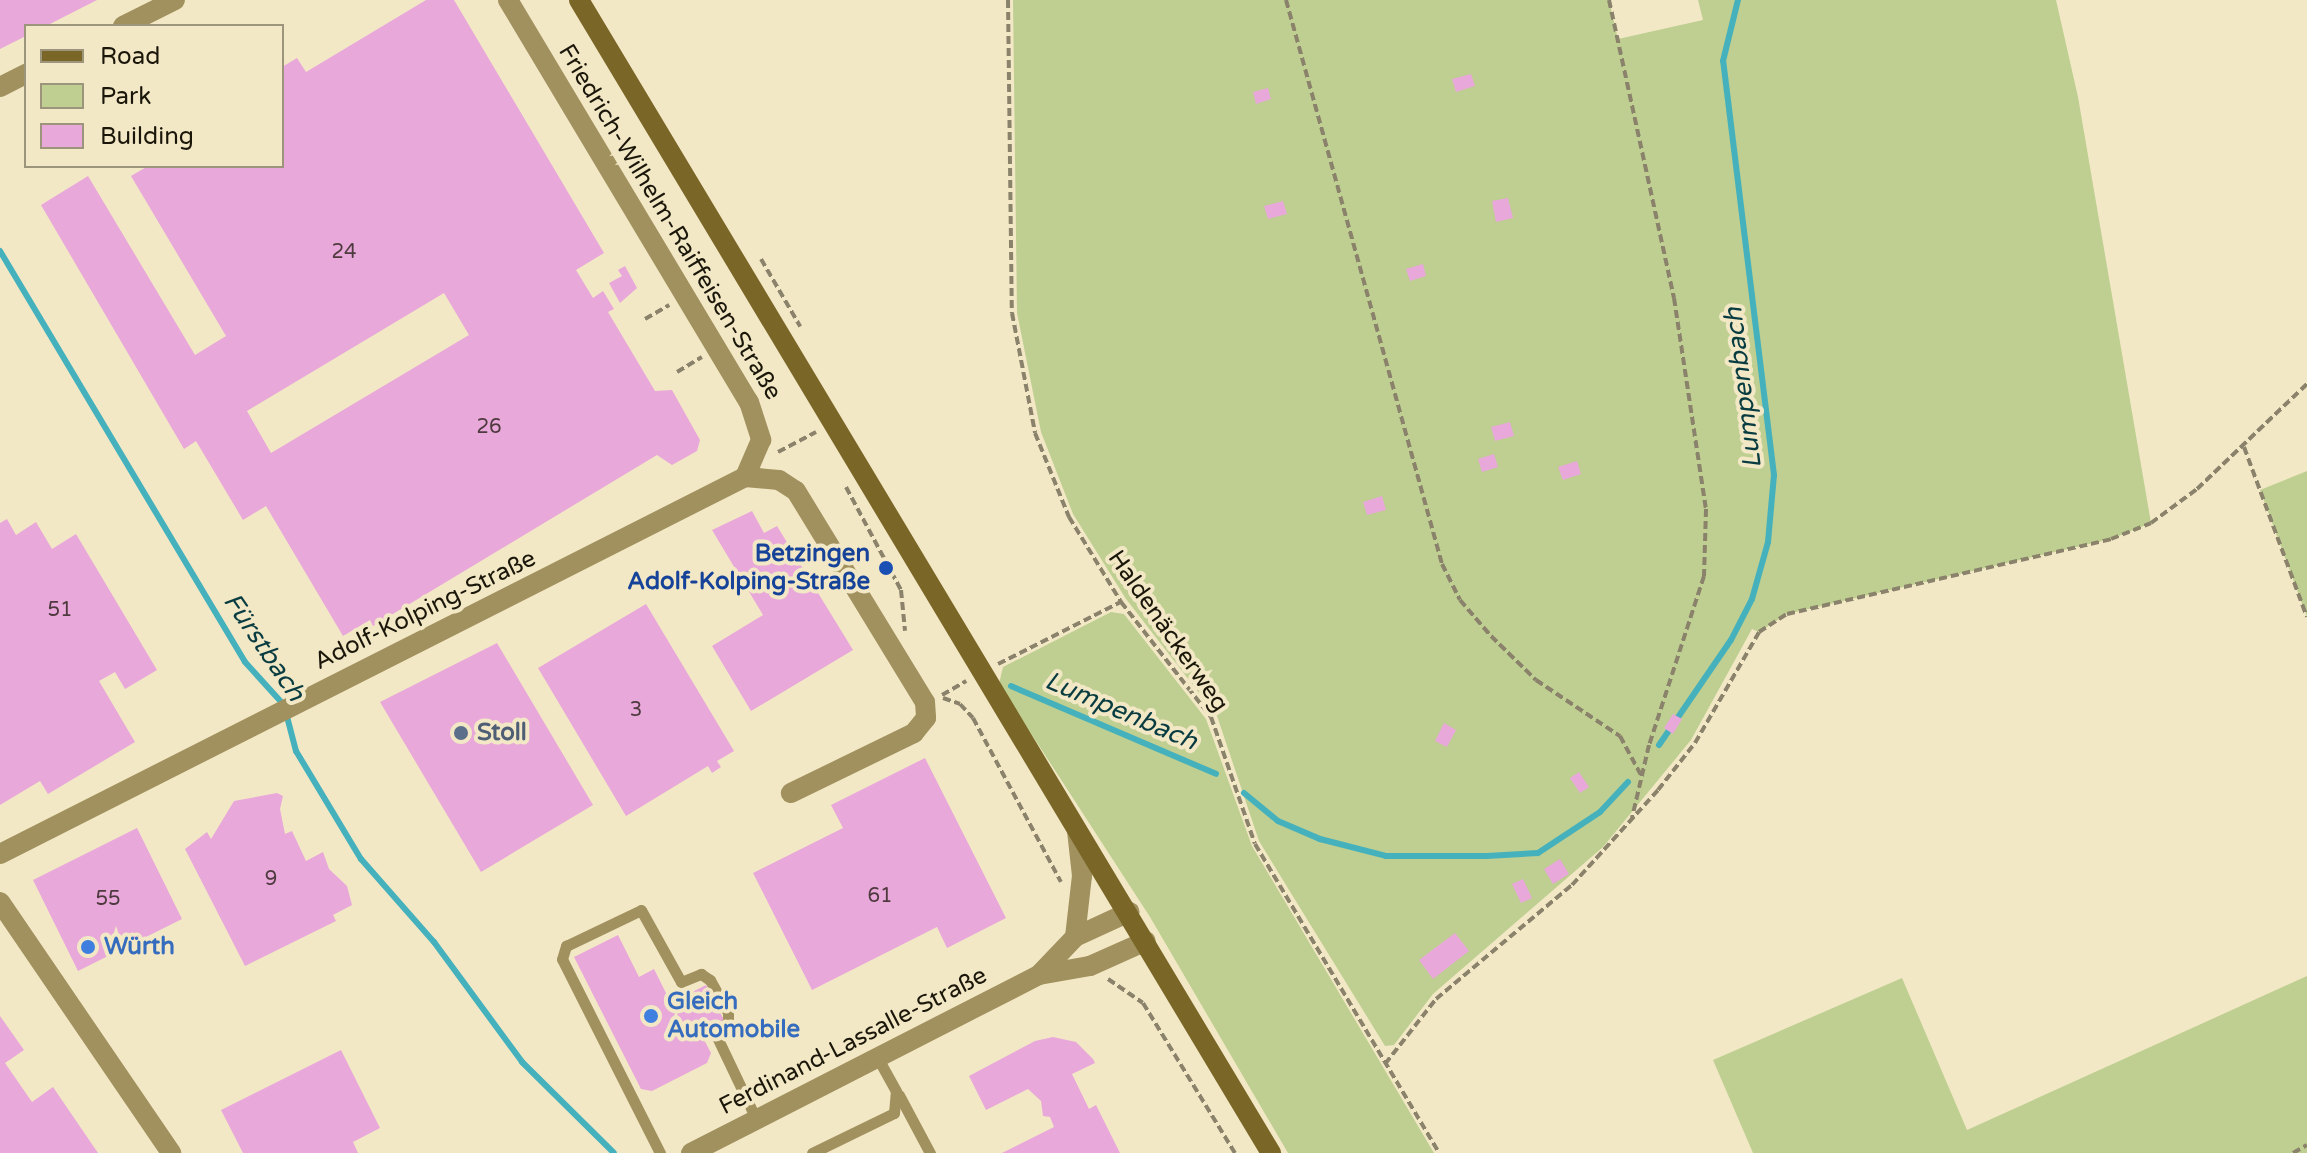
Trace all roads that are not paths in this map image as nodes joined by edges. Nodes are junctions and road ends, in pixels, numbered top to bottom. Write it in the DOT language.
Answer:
graph roads {
  1 [pos="175,0"];
  2 [pos="508,0"];
  3 [pos="579,0"];
  4 [pos="127,24"];
  5 [pos="24,75"];
  6 [pos="0,87"];
  7 [pos="751,469"];
  8 [pos="791,793"];
  9 [pos="1077,831"];
  10 [pos="0,854"];
  11 [pos="0,902"];
  12 [pos="1129,912"];
  13 [pos="1075,937"];
  14 [pos="1146,941"];
  15 [pos="1039,975"];
  16 [pos="878,1058"];
  17 [pos="896,1091"];
  18 [pos="757,1121"];
  19 [pos="171,1153"];
  20 [pos="660,1153"];
  21 [pos="691,1153"];
  22 [pos="812,1153"];
  23 [pos="930,1153"];
  24 [pos="1271,1153"];
  1 -- 4 [label="street"];
  2 -- 7 [label="street, Friedrich-Wilhelm-Raiffeisen-Straße"];
  3 -- 9 [label="main road"];
  5 -- 6 [label="street"];
  7 -- 8 [label="street"];
  7 -- 10 [label="street, Adolf-Kolping-Straße"];
  9 -- 12 [label="main road"];
  9 -- 13 [label="street"];
  11 -- 19 [label="street"];
  12 -- 13 [label="street, Ferdinand-Lassalle-Straße"];
  12 -- 14 [label="main road"];
  13 -- 15 [label="street, Ferdinand-Lassalle-Straße"];
  14 -- 15 [label="street, Ferdinand-Lassalle-Straße"];
  14 -- 24 [label="main road"];
  15 -- 16 [label="street, Ferdinand-Lassalle-Straße"];
  16 -- 17 [label="lane"];
  16 -- 18 [label="street, Ferdinand-Lassalle-Straße"];
  17 -- 22 [label="lane"];
  17 -- 23 [label="lane"];
  18 -- 20 [label="lane"];
  18 -- 21 [label="street, Ferdinand-Lassalle-Straße"];
}
